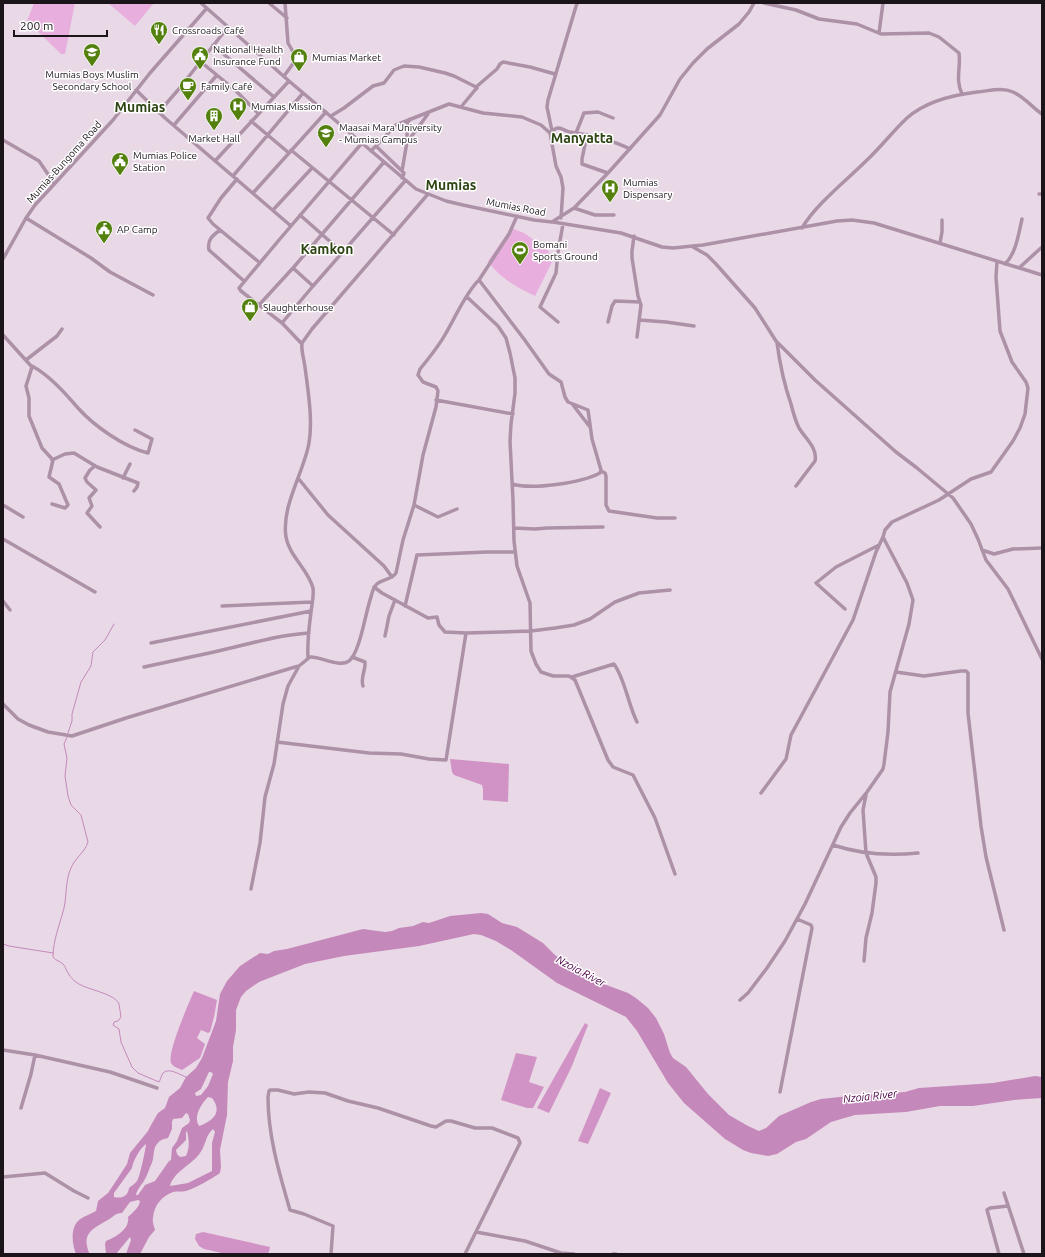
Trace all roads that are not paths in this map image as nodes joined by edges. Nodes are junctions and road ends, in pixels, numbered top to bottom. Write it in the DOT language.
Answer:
graph roads {
  1 [pos="201,3"];
  2 [pos="269,3"];
  3 [pos="285,3"];
  4 [pos="577,3"];
  5 [pos="754,3"];
  6 [pos="764,3"];
  7 [pos="883,3"];
  8 [pos="207,8"];
  9 [pos="287,18"];
  10 [pos="228,27"];
  11 [pos="879,33"];
  12 [pos="213,45"];
  13 [pos="201,62"];
  14 [pos="555,74"];
  15 [pos="217,75"];
  16 [pos="284,76"];
  17 [pos="289,81"];
  18 [pos="476,87"];
  19 [pos="136,90"];
  20 [pos="303,93"];
  21 [pos="962,94"];
  22 [pos="274,97"];
  23 [pos="461,107"];
  24 [pos="159,112"];
  25 [pos="326,112"];
  26 [pos="258,113"];
  27 [pos="428,113"];
  28 [pos="1042,114"];
  29 [pos="331,116"];
  30 [pos="613,118"];
  31 [pos="410,119"];
  32 [pos="252,121"];
  33 [pos="174,125"];
  34 [pos="551,132"];
  35 [pos="576,133"];
  36 [pos="268,135"];
  37 [pos="587,135"];
  38 [pos="3,140"];
  39 [pos="407,142"];
  40 [pos="362,143"];
  41 [pos="376,146"];
  42 [pos="630,149"];
  43 [pos="371,151"];
  44 [pos="290,152"];
  45 [pos="215,161"];
  46 [pos="384,162"];
  47 [pos="312,168"];
  48 [pos="402,170"];
  49 [pos="608,174"];
  50 [pos="233,176"];
  51 [pos="237,179"];
  52 [pos="404,179"];
  53 [pos="329,182"];
  54 [pos="54,183"];
  55 [pos="253,193"];
  56 [pos="428,194"];
  57 [pos="352,200"];
  58 [pos="574,208"];
  59 [pos="273,210"];
  60 [pos="300,215"];
  61 [pos="614,215"];
  62 [pos="517,216"];
  63 [pos="26,218"];
  64 [pos="372,218"];
  65 [pos="561,218"];
  66 [pos="1022,219"];
  67 [pos="942,220"];
  68 [pos="553,222"];
  69 [pos="563,224"];
  70 [pos="291,226"];
  71 [pos="802,228"];
  72 [pos="220,230"];
  73 [pos="322,234"];
  74 [pos="394,235"];
  75 [pos="634,236"];
  76 [pos="940,243"];
  77 [pos="693,247"];
  78 [pos="1042,247"];
  79 [pos="342,252"];
  80 [pos="3,259"];
  81 [pos="997,261"];
  82 [pos="260,264"];
  83 [pos="1005,264"];
  84 [pos="293,268"];
  85 [pos="1019,268"];
  86 [pos="1042,275"];
  87 [pos="479,280"];
  88 [pos="244,281"];
  89 [pos="313,286"];
  90 [pos="153,295"];
  91 [pos="467,297"];
  92 [pos="640,302"];
  93 [pos="259,305"];
  94 [pos="640,320"];
  95 [pos="558,322"];
  96 [pos="608,322"];
  97 [pos="282,323"];
  98 [pos="694,326"];
  99 [pos="62,330"];
  100 [pos="637,337"];
  101 [pos="4,338"];
  102 [pos="777,342"];
  103 [pos="302,344"];
  104 [pos="26,360"];
  105 [pos="32,366"];
  106 [pos="436,400"];
  107 [pos="572,404"];
  108 [pos="512,414"];
  109 [pos="591,428"];
  110 [pos="135,430"];
  111 [pos="52,460"];
  112 [pos="130,464"];
  113 [pos="95,466"];
  114 [pos="601,471"];
  115 [pos="123,478"];
  116 [pos="298,478"];
  117 [pos="512,484"];
  118 [pos="796,486"];
  119 [pos="134,491"];
  120 [pos="948,494"];
  121 [pos="52,504"];
  122 [pos="3,505"];
  123 [pos="414,505"];
  124 [pos="457,509"];
  125 [pos="23,517"];
  126 [pos="675,518"];
  127 [pos="100,527"];
  128 [pos="603,527"];
  129 [pos="514,528"];
  130 [pos="883,537"];
  131 [pos="3,539"];
  132 [pos="879,545"];
  133 [pos="1042,548"];
  134 [pos="982,550"];
  135 [pos="515,552"];
  136 [pos="392,577"];
  137 [pos="374,587"];
  138 [pos="670,590"];
  139 [pos="96,592"];
  140 [pos="395,600"];
  141 [pos="3,601"];
  142 [pos="312,602"];
  143 [pos="222,606"];
  144 [pos="405,606"];
  145 [pos="10,610"];
  146 [pos="845,610"];
  147 [pos="311,611"];
  148 [pos="531,631"];
  149 [pos="308,633"];
  150 [pos="466,633"];
  151 [pos="385,636"];
  152 [pos="151,643"];
  153 [pos="352,657"];
  154 [pos="308,658"];
  155 [pos="1042,659"];
  156 [pos="299,666"];
  157 [pos="144,667"];
  158 [pos="896,672"];
  159 [pos="572,677"];
  160 [pos="363,686"];
  161 [pos="3,704"];
  162 [pos="637,722"];
  163 [pos="277,742"];
  164 [pos="867,792"];
  165 [pos="761,793"];
  166 [pos="833,845"];
  167 [pos="866,852"];
  168 [pos="918,853"];
  169 [pos="675,874"];
  170 [pos="251,889"];
  171 [pos="797,919"];
  172 [pos="1004,930"];
  173 [pos="864,961"];
  174 [pos="740,1000"];
  175 [pos="3,1050"];
  176 [pos="35,1055"];
  177 [pos="157,1088"];
  178 [pos="780,1092"];
  179 [pos="21,1108"];
  180 [pos="3,1177"];
  181 [pos="1004,1193"];
  182 [pos="88,1198"];
  183 [pos="1008,1206"];
  184 [pos="476,1232"];
  185 [pos="331,1254"];
  186 [pos="465,1254"];
  187 [pos="574,1254"];
  188 [pos="999,1254"];
  189 [pos="1024,1254"];
  1 -- 8 [label="street, Mumias Road"];
  2 -- 9 [label="street"];
  3 -- 9 [label="street"];
  4 -- 14 [label="street"];
  5 -- 42 [label="street, Mumias Road"];
  6 -- 11 [label="street"];
  7 -- 11 [label="street"];
  8 -- 10 [label="street, Mumias Road"];
  8 -- 19 [label="street, Mumias-Bungoma Road"];
  9 -- 16 [label="street"];
  10 -- 12 [label="street"];
  10 -- 16 [label="street, Mumias Road"];
  11 -- 21 [label="street"];
  12 -- 13 [label="street"];
  12 -- 22 [label="street"];
  13 -- 15 [label="street"];
  13 -- 24 [label="street"];
  14 -- 18 [label="street"];
  14 -- 34 [label="street"];
  15 -- 26 [label="street"];
  15 -- 33 [label="street"];
  16 -- 17 [label="street, Mumias Road"];
  17 -- 20 [label="street, Mumias Road"];
  17 -- 22 [label="street"];
  18 -- 23 [label="street"];
  18 -- 29 [label="street"];
  19 -- 24 [label="street"];
  19 -- 54 [label="street, Mumias-Bungoma Road"];
  20 -- 25 [label="street, Mumias Road"];
  20 -- 36 [label="street"];
  21 -- 28 [label="street"];
  21 -- 71 [label="street"];
  22 -- 26 [label="street"];
  23 -- 27 [label="street"];
  23 -- 34 [label="street"];
  24 -- 33 [label="street"];
  25 -- 29 [label="street, Mumias Road"];
  25 -- 44 [label="street"];
  26 -- 32 [label="street"];
  27 -- 31 [label="street"];
  27 -- 39 [label="street"];
  29 -- 40 [label="street, Mumias Road"];
  30 -- 35 [label="street"];
  31 -- 39 [label="street"];
  31 -- 41 [label="street"];
  32 -- 36 [label="street"];
  32 -- 45 [label="street"];
  33 -- 45 [label="street"];
  34 -- 35 [label="street"];
  34 -- 65 [label="street"];
  35 -- 37 [label="street"];
  36 -- 44 [label="street"];
  36 -- 50 [label="street"];
  37 -- 42 [label="street"];
  37 -- 49 [label="street"];
  38 -- 54 [label="street"];
  39 -- 48 [label="street"];
  40 -- 43 [label="street, Mumias Road"];
  40 -- 53 [label="street"];
  41 -- 43 [label="street"];
  41 -- 48 [label="street"];
  42 -- 49 [label="street, Mumias Road"];
  43 -- 46 [label="street, Mumias Road"];
  44 -- 47 [label="street"];
  44 -- 55 [label="street"];
  45 -- 50 [label="street"];
  46 -- 52 [label="street, Mumias Road"];
  46 -- 57 [label="street"];
  47 -- 53 [label="street"];
  47 -- 59 [label="street"];
  48 -- 52 [label="street"];
  49 -- 58 [label="street, Mumias Road"];
  50 -- 51 [label="street"];
  51 -- 55 [label="street"];
  51 -- 72 [label="street"];
  52 -- 56 [label="street, Mumias Road"];
  52 -- 64 [label="street"];
  53 -- 57 [label="street"];
  53 -- 60 [label="street"];
  54 -- 63 [label="street, Mumias-Bungoma Road"];
  55 -- 59 [label="street"];
  56 -- 62 [label="street, Mumias Road"];
  56 -- 74 [label="street"];
  57 -- 64 [label="street"];
  57 -- 73 [label="street"];
  58 -- 61 [label="street"];
  58 -- 65 [label="street, Mumias Road"];
  59 -- 70 [label="street"];
  60 -- 70 [label="street"];
  60 -- 73 [label="street"];
  62 -- 68 [label="street, Mumias Road"];
  62 -- 87 [label="street"];
  63 -- 80 [label="street, Mumias-Bungoma Road"];
  63 -- 90 [label="street"];
  64 -- 74 [label="street"];
  64 -- 79 [label="street"];
  65 -- 68 [label="street, Mumias Road"];
  66 -- 83 [label="street"];
  67 -- 76 [label="street"];
  68 -- 69 [label="street"];
  69 -- 75 [label="street"];
  69 -- 95 [label="street"];
  70 -- 82 [label="street"];
  71 -- 76 [label="street"];
  71 -- 77 [label="street"];
  72 -- 82 [label="street"];
  72 -- 88 [label="street"];
  73 -- 79 [label="street"];
  73 -- 84 [label="street"];
  74 -- 103 [label="street"];
  75 -- 77 [label="street"];
  75 -- 92 [label="street"];
  76 -- 81 [label="street"];
  77 -- 102 [label="street"];
  78 -- 85 [label="street"];
  79 -- 89 [label="street"];
  81 -- 83 [label="street"];
  81 -- 120 [label="street"];
  82 -- 88 [label="street"];
  83 -- 85 [label="street"];
  84 -- 89 [label="street"];
  84 -- 93 [label="street"];
  85 -- 86 [label="street"];
  87 -- 91 [label="street"];
  87 -- 107 [label="street"];
  88 -- 93 [label="street"];
  89 -- 97 [label="street"];
  91 -- 106 [label="street"];
  91 -- 108 [label="street"];
  92 -- 94 [label="street"];
  92 -- 96 [label="street"];
  93 -- 97 [label="street"];
  94 -- 98 [label="street"];
  94 -- 100 [label="street"];
  97 -- 103 [label="street"];
  99 -- 104 [label="street"];
  101 -- 104 [label="street"];
  102 -- 118 [label="street"];
  102 -- 120 [label="street"];
  103 -- 116 [label="street"];
  104 -- 105 [label="street"];
  105 -- 110 [label="street"];
  105 -- 111 [label="street"];
  106 -- 108 [label="street"];
  106 -- 123 [label="street"];
  107 -- 109 [label="street"];
  107 -- 109 [label="street"];
  108 -- 117 [label="street"];
  109 -- 114 [label="street"];
  111 -- 113 [label="street"];
  111 -- 121 [label="street"];
  112 -- 115 [label="street"];
  113 -- 115 [label="street"];
  113 -- 127 [label="street"];
  114 -- 117 [label="street"];
  114 -- 126 [label="street"];
  115 -- 119 [label="street"];
  116 -- 136 [label="street"];
  116 -- 142 [label="street"];
  117 -- 129 [label="street"];
  120 -- 130 [label="street"];
  120 -- 134 [label="street"];
  122 -- 125 [label="street"];
  123 -- 124 [label="street"];
  123 -- 136 [label="street"];
  128 -- 129 [label="street"];
  129 -- 135 [label="street"];
  130 -- 132 [label="street"];
  130 -- 158 [label="street"];
  131 -- 139 [label="street"];
  132 -- 146 [label="street"];
  132 -- 165 [label="street"];
  133 -- 134 [label="street"];
  134 -- 155 [label="street"];
  135 -- 144 [label="street"];
  135 -- 148 [label="street"];
  136 -- 137 [label="street"];
  137 -- 140 [label="street"];
  137 -- 153 [label="street"];
  138 -- 148 [label="street"];
  140 -- 144 [label="street"];
  140 -- 151 [label="street"];
  141 -- 145 [label="street"];
  142 -- 143 [label="street"];
  142 -- 147 [label="street"];
  144 -- 150 [label="street"];
  147 -- 149 [label="street"];
  147 -- 152 [label="street"];
  148 -- 150 [label="street"];
  148 -- 159 [label="street"];
  149 -- 154 [label="street"];
  149 -- 157 [label="street"];
  150 -- 163 [label="street"];
  153 -- 154 [label="street"];
  153 -- 160 [label="street"];
  154 -- 156 [label="street"];
  156 -- 161 [label="street"];
  156 -- 163 [label="street"];
  158 -- 164 [label="street"];
  158 -- 172 [label="street"];
  159 -- 162 [label="street"];
  159 -- 169 [label="street"];
  163 -- 170 [label="street"];
  164 -- 166 [label="street"];
  164 -- 167 [label="street"];
  166 -- 167 [label="street"];
  166 -- 171 [label="street"];
  167 -- 168 [label="street"];
  167 -- 173 [label="street"];
  171 -- 174 [label="street"];
  171 -- 178 [label="street"];
  175 -- 176 [label="street"];
  176 -- 177 [label="street"];
  176 -- 179 [label="street"];
  180 -- 182 [label="street"];
  181 -- 183 [label="street"];
  183 -- 188 [label="street"];
  183 -- 189 [label="street"];
  184 -- 185 [label="street"];
  184 -- 186 [label="street"];
  184 -- 187 [label="street"];
}
